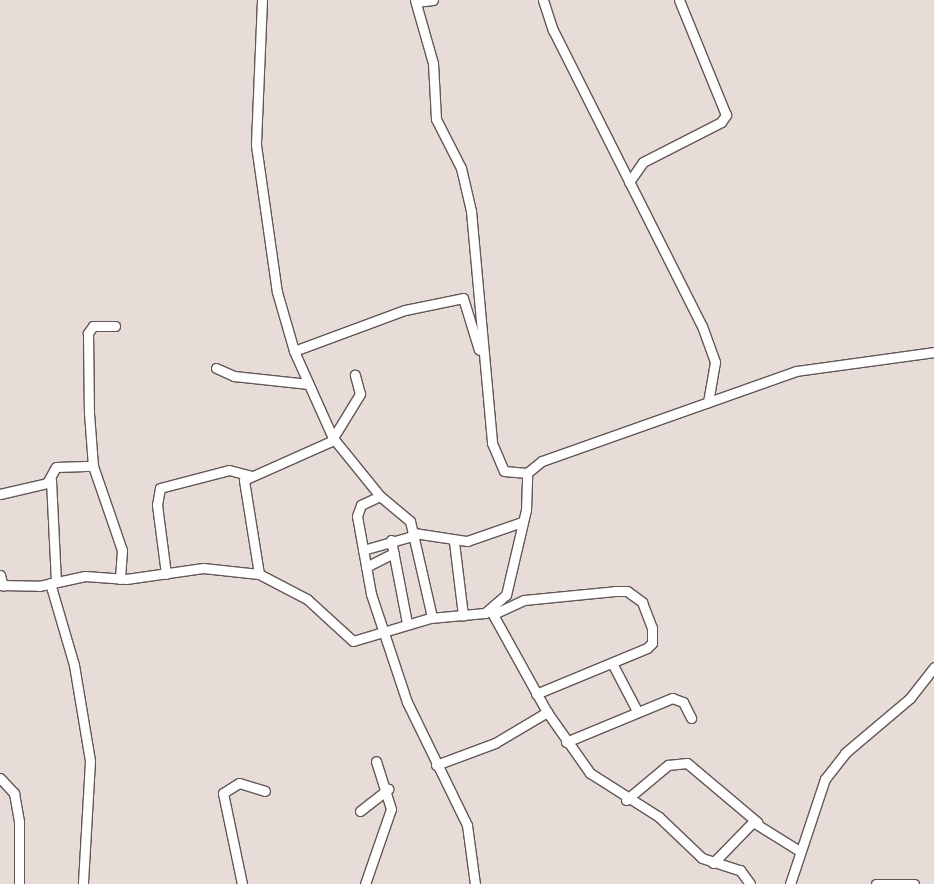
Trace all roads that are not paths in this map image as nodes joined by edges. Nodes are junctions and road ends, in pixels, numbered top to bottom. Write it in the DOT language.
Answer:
graph roads {
  1 [pos="262,0"];
  2 [pos="433,0"];
  3 [pos="543,0"];
  4 [pos="679,0"];
  5 [pos="415,1"];
  6 [pos="629,182"];
  7 [pos="115,326"];
  8 [pos="294,352"];
  9 [pos="481,352"];
  10 [pos="934,352"];
  11 [pos="216,368"];
  12 [pos="355,376"];
  13 [pos="309,384"];
  14 [pos="708,402"];
  15 [pos="333,439"];
  16 [pos="93,466"];
  17 [pos="527,473"];
  18 [pos="251,476"];
  19 [pos="51,480"];
  20 [pos="0,494"];
  21 [pos="380,496"];
  22 [pos="522,522"];
  23 [pos="415,534"];
  24 [pos="391,540"];
  25 [pos="454,542"];
  26 [pos="363,550"];
  27 [pos="394,553"];
  28 [pos="366,567"];
  29 [pos="0,574"];
  30 [pos="166,574"];
  31 [pos="258,574"];
  32 [pos="120,579"];
  33 [pos="53,583"];
  34 [pos="1,585"];
  35 [pos="492,613"];
  36 [pos="462,615"];
  37 [pos="432,617"];
  38 [pos="407,623"];
  39 [pos="381,633"];
  40 [pos="612,663"];
  41 [pos="934,667"];
  42 [pos="536,694"];
  43 [pos="636,710"];
  44 [pos="547,712"];
  45 [pos="691,718"];
  46 [pos="566,742"];
  47 [pos="376,761"];
  48 [pos="436,765"];
  49 [pos="0,778"];
  50 [pos="388,789"];
  51 [pos="265,791"];
  52 [pos="626,800"];
  53 [pos="360,811"];
  54 [pos="757,822"];
  55 [pos="798,850"];
  56 [pos="713,862"];
  57 [pos="19,884"];
  58 [pos="82,884"];
  59 [pos="242,884"];
  60 [pos="365,884"];
  61 [pos="475,884"];
  62 [pos="750,884"];
  63 [pos="790,884"];
  64 [pos="876,884"];
  65 [pos="914,884"];
  1 -- 8 [label="street"];
  2 -- 5 [label="street"];
  3 -- 6 [label="street"];
  4 -- 6 [label="street"];
  5 -- 9 [label="street"];
  6 -- 14 [label="street"];
  7 -- 16 [label="street"];
  8 -- 9 [label="street"];
  8 -- 13 [label="street"];
  9 -- 17 [label="street"];
  10 -- 14 [label="street"];
  11 -- 13 [label="street"];
  12 -- 15 [label="street"];
  13 -- 15 [label="street"];
  14 -- 17 [label="street"];
  15 -- 18 [label="street"];
  15 -- 21 [label="street"];
  16 -- 19 [label="street"];
  16 -- 32 [label="street"];
  17 -- 22 [label="street"];
  18 -- 30 [label="street"];
  18 -- 31 [label="street"];
  19 -- 20 [label="street"];
  19 -- 33 [label="street"];
  21 -- 23 [label="street"];
  21 -- 26 [label="street"];
  22 -- 25 [label="street"];
  22 -- 35 [label="street"];
  23 -- 24 [label="street"];
  23 -- 25 [label="street"];
  23 -- 37 [label="street"];
  24 -- 26 [label="street"];
  24 -- 27 [label="street"];
  25 -- 36 [label="street"];
  26 -- 28 [label="street"];
  27 -- 28 [label="street"];
  27 -- 38 [label="street"];
  28 -- 39 [label="street"];
  29 -- 34 [label="street"];
  30 -- 31 [label="street"];
  30 -- 32 [label="street"];
  31 -- 39 [label="street"];
  32 -- 33 [label="street"];
  33 -- 34 [label="street"];
  33 -- 58 [label="street"];
  35 -- 36 [label="street"];
  35 -- 40 [label="street"];
  35 -- 42 [label="street"];
  36 -- 37 [label="street"];
  37 -- 38 [label="street"];
  38 -- 39 [label="street"];
  39 -- 48 [label="street"];
  40 -- 42 [label="street"];
  40 -- 43 [label="street"];
  41 -- 55 [label="street"];
  42 -- 44 [label="street"];
  43 -- 45 [label="street"];
  43 -- 46 [label="street"];
  44 -- 46 [label="street"];
  44 -- 48 [label="street"];
  46 -- 52 [label="street"];
  47 -- 50 [label="street"];
  48 -- 61 [label="street"];
  49 -- 57 [label="street"];
  50 -- 53 [label="street"];
  50 -- 60 [label="street"];
  51 -- 59 [label="street"];
  52 -- 54 [label="street"];
  52 -- 56 [label="street"];
  54 -- 55 [label="street"];
  54 -- 56 [label="street"];
  55 -- 63 [label="street"];
  56 -- 62 [label="street"];
  64 -- 65 [label="street"];
}
